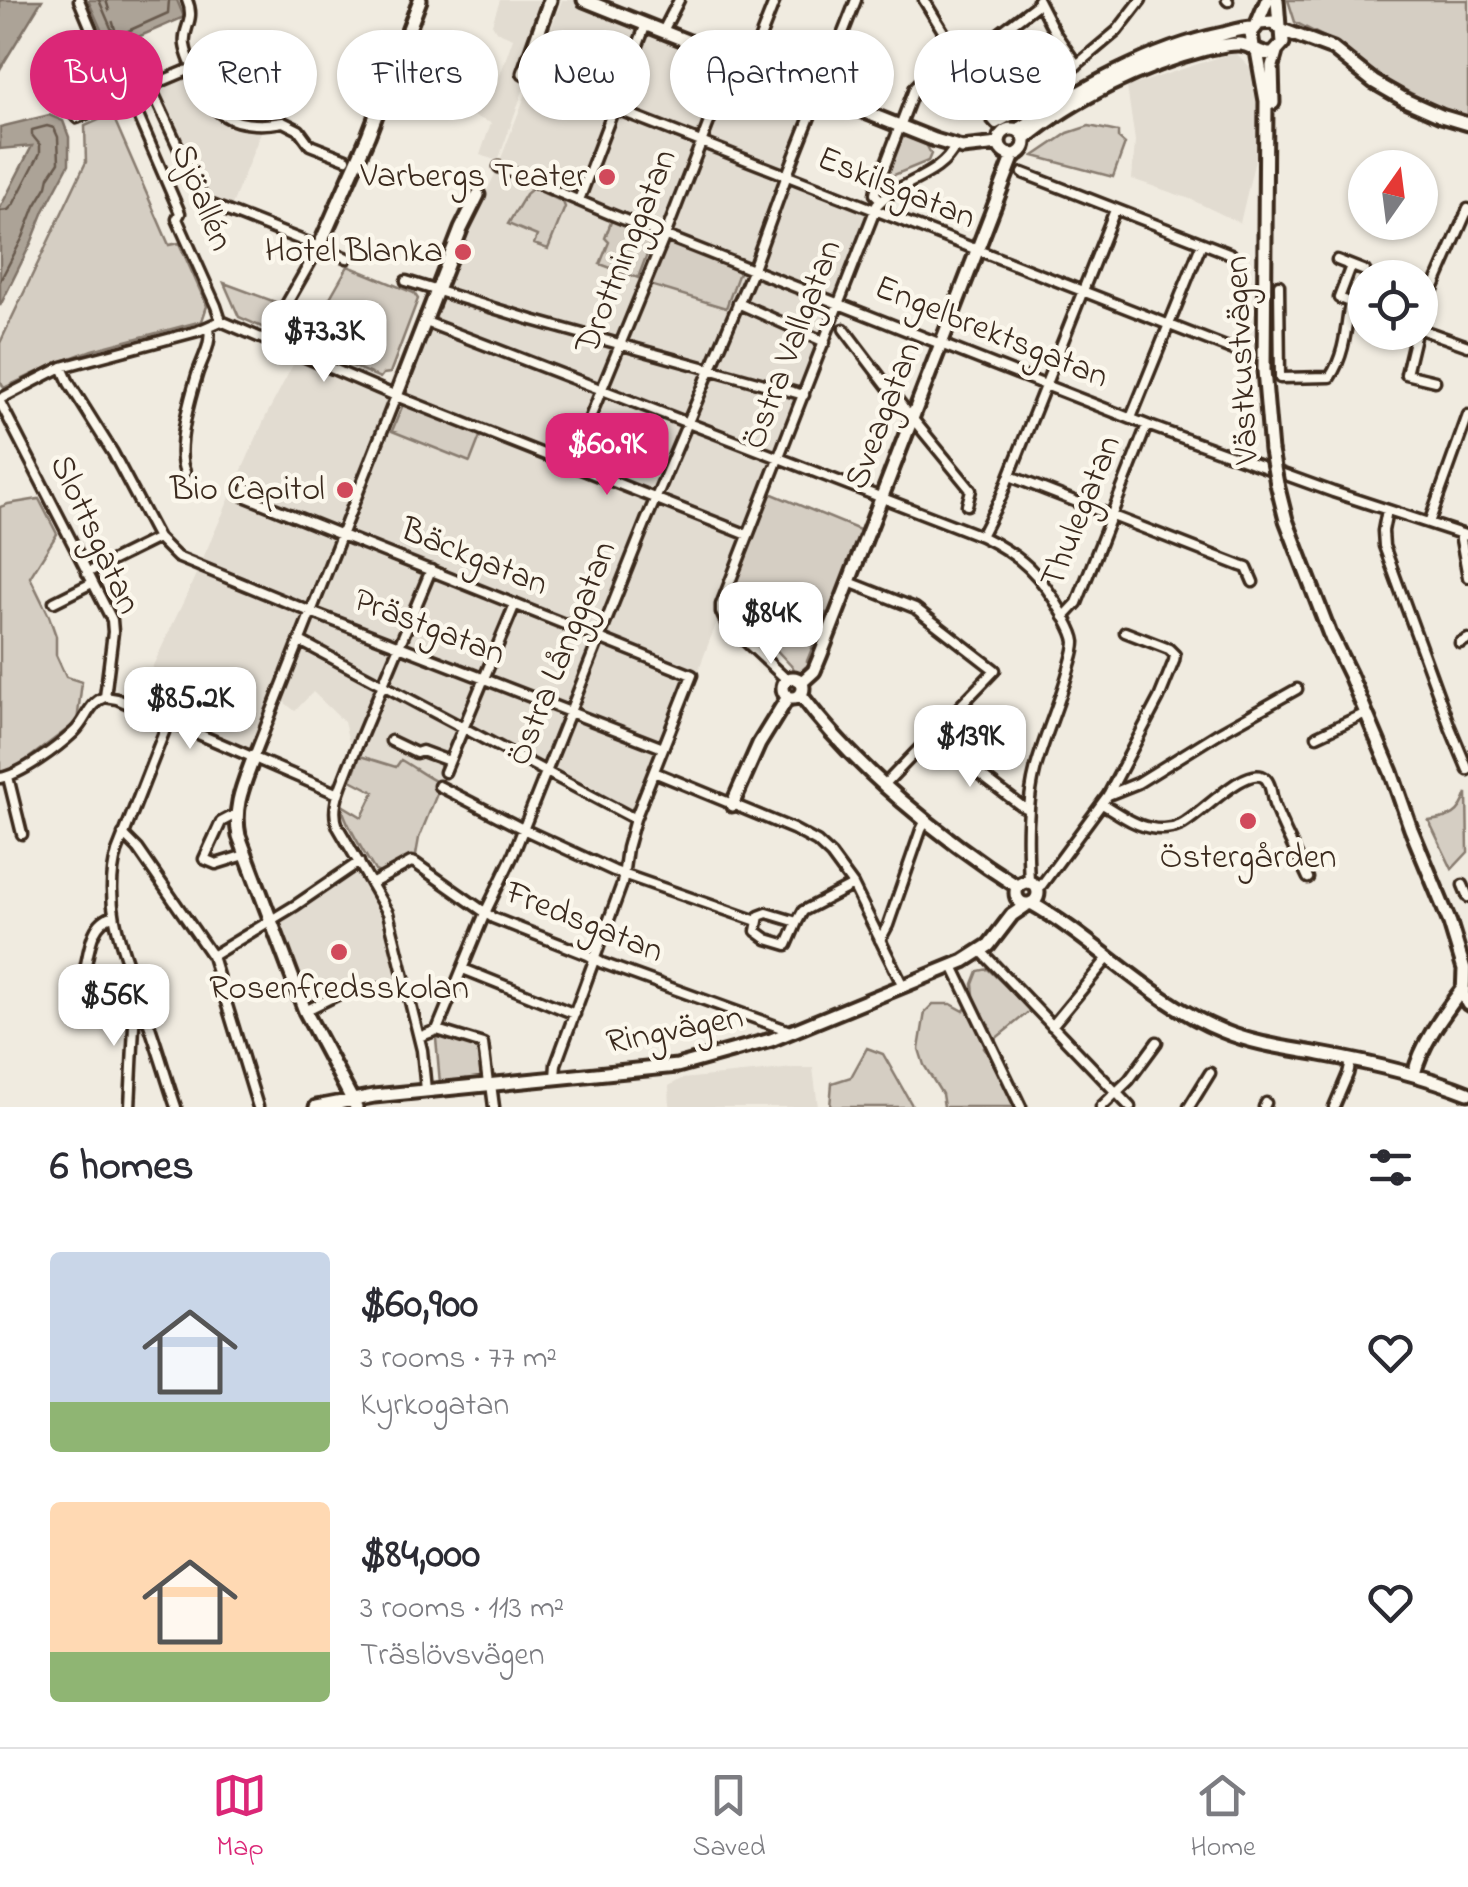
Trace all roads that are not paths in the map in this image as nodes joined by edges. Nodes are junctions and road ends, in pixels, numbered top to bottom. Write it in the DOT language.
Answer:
graph roads {
  1 [pos="79,0"];
  2 [pos="187,0"];
  3 [pos="420,0"];
  4 [pos="550,0"];
  5 [pos="584,0"];
  6 [pos="679,0"];
  7 [pos="775,0"];
  8 [pos="856,0"];
  9 [pos="924,0"];
  10 [pos="1141,0"];
  11 [pos="1267,0"];
  12 [pos="1276,0"];
  13 [pos="1038,1"];
  14 [pos="646,24"];
  15 [pos="1255,26"];
  16 [pos="1281,28"];
  17 [pos="93,30"];
  18 [pos="188,30"];
  19 [pos="539,30"];
  20 [pos="644,30"];
  21 [pos="763,30"];
  22 [pos="845,30"];
  23 [pos="942,30"];
  24 [pos="1002,30"];
  25 [pos="663,31"];
  26 [pos="670,34"];
  27 [pos="1255,49"];
  28 [pos="1277,51"];
  29 [pos="1077,65"];
  30 [pos="1352,65"];
  31 [pos="914,89"];
  32 [pos="163,114"];
  33 [pos="135,120"];
  34 [pos="240,120"];
  35 [pos="609,120"];
  36 [pos="645,120"];
  37 [pos="710,120"];
  38 [pos="809,120"];
  39 [pos="884,120"];
  40 [pos="1468,124"];
  41 [pos="899,126"];
  42 [pos="1021,134"];
  43 [pos="701,143"];
  44 [pos="998,144"];
  45 [pos="955,146"];
  46 [pos="346,159"];
  47 [pos="1016,165"];
  48 [pos="500,167"];
  49 [pos="786,175"];
  50 [pos="1265,192"];
  51 [pos="478,194"];
  52 [pos="579,200"];
  53 [pos="881,200"];
  54 [pos="1468,208"];
  55 [pos="875,209"];
  56 [pos="1115,210"];
  57 [pos="665,236"];
  58 [pos="1202,243"];
  59 [pos="318,247"];
  60 [pos="978,251"];
  61 [pos="1230,254"];
  62 [pos="346,258"];
  63 [pos="1337,260"];
  64 [pos="1348,264"];
  65 [pos="753,269"];
  66 [pos="1348,276"];
  67 [pos="1438,278"];
  68 [pos="406,280"];
  69 [pos="1279,285"];
  70 [pos="438,291"];
  71 [pos="1083,292"];
  72 [pos="1348,301"];
  73 [pos="738,303"];
  74 [pos="839,303"];
  75 [pos="1348,314"];
  76 [pos="221,322"];
  77 [pos="426,322"];
  78 [pos="1169,325"];
  79 [pos="209,328"];
  80 [pos="844,329"];
  81 [pos="1438,337"];
  82 [pos="266,340"];
  83 [pos="825,342"];
  84 [pos="942,343"];
  85 [pos="620,344"];
  86 [pos="1468,346"];
  87 [pos="1413,350"];
  88 [pos="1249,356"];
  89 [pos="62,367"];
  90 [pos="709,368"];
  91 [pos="1435,381"];
  92 [pos="1046,384"];
  93 [pos="601,390"];
  94 [pos="804,394"];
  95 [pos="396,396"];
  96 [pos="0,400"];
  97 [pos="1468,415"];
  98 [pos="1132,418"];
  99 [pos="914,419"];
  100 [pos="687,424"];
  101 [pos="1147,425"];
  102 [pos="779,458"];
  103 [pos="571,464"];
  104 [pos="185,472"];
  105 [pos="1010,476"];
  106 [pos="247,488"];
  107 [pos="656,497"];
  108 [pos="881,500"];
  109 [pos="967,505"];
  110 [pos="1387,510"];
  111 [pos="1112,516"];
  112 [pos="1429,524"];
  113 [pos="341,535"];
  114 [pos="748,535"];
  115 [pos="1464,535"];
  116 [pos="981,536"];
  117 [pos="158,538"];
  118 [pos="431,570"];
  119 [pos="86,572"];
  120 [pos="1468,577"];
  121 [pos="849,582"];
  122 [pos="1253,582"];
  123 [pos="92,583"];
  124 [pos="54,602"];
  125 [pos="515,604"];
  126 [pos="310,612"];
  127 [pos="1064,617"];
  128 [pos="1125,632"];
  129 [pos="599,637"];
  130 [pos="300,642"];
  131 [pos="398,646"];
  132 [pos="484,679"];
  133 [pos="787,680"];
  134 [pos="382,685"];
  135 [pos="1296,689"];
  136 [pos="797,692"];
  137 [pos="105,697"];
  138 [pos="569,712"];
  139 [pos="1363,714"];
  140 [pos="168,722"];
  141 [pos="464,728"];
  142 [pos="932,736"];
  143 [pos="1316,736"];
  144 [pos="391,741"];
  145 [pos="663,748"];
  146 [pos="253,759"];
  147 [pos="449,761"];
  148 [pos="1468,770"];
  149 [pos="547,771"];
  150 [pos="444,772"];
  151 [pos="654,772"];
  152 [pos="4,778"];
  153 [pos="885,784"];
  154 [pos="439,786"];
  155 [pos="338,794"];
  156 [pos="1108,794"];
  157 [pos="732,804"];
  158 [pos="1102,804"];
  159 [pos="1028,809"];
  160 [pos="236,814"];
  161 [pos="635,819"];
  162 [pos="926,820"];
  163 [pos="523,829"];
  164 [pos="22,834"];
  165 [pos="123,834"];
  166 [pos="246,854"];
  167 [pos="358,862"];
  168 [pos="624,874"];
  169 [pos="1308,878"];
  170 [pos="371,884"];
  171 [pos="853,884"];
  172 [pos="1463,885"];
  173 [pos="1028,894"];
  174 [pos="1468,897"];
  175 [pos="486,913"];
  176 [pos="113,916"];
  177 [pos="756,921"];
  178 [pos="270,922"];
  179 [pos="797,922"];
  180 [pos="1450,924"];
  181 [pos="880,940"];
  182 [pos="981,951"];
  183 [pos="1468,954"];
  184 [pos="212,956"];
  185 [pos="595,958"];
  186 [pos="1108,958"];
  187 [pos="953,966"];
  188 [pos="462,969"];
  189 [pos="84,974"];
  190 [pos="1466,983"];
  191 [pos="406,986"];
  192 [pos="903,986"];
  193 [pos="140,997"];
  194 [pos="1468,1005"];
  195 [pos="305,1012"];
  196 [pos="575,1014"];
  197 [pos="1052,1026"];
  198 [pos="1436,1029"];
  199 [pos="437,1030"];
  200 [pos="790,1032"];
  201 [pos="418,1037"];
  202 [pos="1157,1042"];
  203 [pos="1351,1060"];
  204 [pos="1210,1073"];
  205 [pos="1414,1074"];
  206 [pos="556,1078"];
  207 [pos="490,1084"];
  208 [pos="426,1090"];
  209 [pos="1117,1093"];
  210 [pos="1468,1093"];
  211 [pos="393,1094"];
  212 [pos="354,1103"];
  213 [pos="130,1107"];
  214 [pos="176,1107"];
  215 [pos="258,1107"];
  216 [pos="316,1107"];
  217 [pos="372,1107"];
  218 [pos="494,1107"];
  219 [pos="1021,1107"];
  220 [pos="1102,1107"];
  221 [pos="1130,1107"];
  222 [pos="1189,1107"];
  223 [pos="1334,1107"];
  1 -- 17 [label="street, Sjöallén"];
  2 -- 18 [label="street"];
  3 -- 59 [label="street"];
  4 -- 19 [label="street"];
  5 -- 14 [label="street"];
  6 -- 25 [label="street"];
  7 -- 21 [label="street"];
  8 -- 22 [label="street, Östra Långgatan"];
  9 -- 23 [label="street"];
  10 -- 29 [label="street"];
  11 -- 15 [label="street"];
  12 -- 16 [label="street"];
  13 -- 24 [label="street"];
  13 -- 29 [label="street"];
  14 -- 20 [label="street"];
  14 -- 25 [label="street"];
  15 -- 16 [label="street"];
  15 -- 27 [label="street"];
  15 -- 42 [label="street"];
  16 -- 28 [label="street"];
  16 -- 30 [label="street"];
  25 -- 26 [label="street"];
  27 -- 28 [label="street"];
  27 -- 42 [label="street"];
  27 -- 50 [label="street, Västkustvägen"];
  28 -- 30 [label="street"];
  28 -- 50 [label="street, Västkustvägen"];
  30 -- 40 [label="street"];
  31 -- 41 [label="street"];
  32 -- 59 [label="street"];
  33 -- 76 [label="street, Sjöallén"];
  34 -- 46 [label="street"];
  35 -- 52 [label="street"];
  36 -- 43 [label="street, Eskilsgatan"];
  37 -- 43 [label="street, Drottninggatan"];
  38 -- 49 [label="street, Östra Långgatan"];
  39 -- 41 [label="street"];
  41 -- 45 [label="street"];
  41 -- 53 [label="street"];
  42 -- 44 [label="street"];
  42 -- 47 [label="street, Sveagatan"];
  43 -- 49 [label="street, Eskilsgatan"];
  43 -- 57 [label="street, Drottninggatan"];
  44 -- 45 [label="street"];
  44 -- 47 [label="street"];
  45 -- 53 [label="street"];
  47 -- 56 [label="street"];
  47 -- 60 [label="street, Sveagatan"];
  48 -- 52 [label="street, Engelbrektsgatan"];
  49 -- 55 [label="street, Eskilsgatan"];
  49 -- 65 [label="street, Östra Långgatan"];
  50 -- 139 [label="street, Västkustvägen, bridge"];
  51 -- 70 [label="street"];
  52 -- 57 [label="street, Engelbrektsgatan"];
  53 -- 55 [label="street, Östra Vallgatan"];
  54 -- 67 [label="street"];
  55 -- 60 [label="street, Eskilsgatan"];
  55 -- 74 [label="street, Östra Vallgatan"];
  56 -- 58 [label="street"];
  56 -- 71 [label="street"];
  57 -- 65 [label="street, Engelbrektsgatan"];
  57 -- 85 [label="street, Drottninggatan"];
  58 -- 61 [label="street"];
  58 -- 78 [label="street, Thulegatan"];
  59 -- 62 [label="street"];
  59 -- 82 [label="street"];
  60 -- 71 [label="street, Eskilsgatan"];
  60 -- 84 [label="street, Sveagatan"];
  63 -- 64 [label="street"];
  65 -- 73 [label="street, Östra Långgatan"];
  65 -- 74 [label="street, Engelbrektsgatan"];
  66 -- 72 [label="street"];
  68 -- 70 [label="street"];
  69 -- 75 [label="street"];
  70 -- 77 [label="street"];
  70 -- 85 [label="street"];
  71 -- 78 [label="street, Eskilsgatan"];
  71 -- 92 [label="street"];
  73 -- 83 [label="street"];
  73 -- 90 [label="street, Östra Långgatan"];
  74 -- 83 [label="street, Östra Vallgatan"];
  74 -- 84 [label="street, Engelbrektsgatan"];
  76 -- 79 [label="street"];
  76 -- 82 [label="street"];
  77 -- 93 [label="street"];
  77 -- 95 [label="street"];
  78 -- 88 [label="street, Eskilsgatan"];
  78 -- 98 [label="street, Thulegatan"];
  79 -- 89 [label="street"];
  79 -- 104 [label="street"];
  80 -- 99 [label="street"];
  81 -- 86 [label="street"];
  82 -- 95 [label="street"];
  83 -- 94 [label="street, Östra Vallgatan"];
  84 -- 92 [label="street, Engelbrektsgatan"];
  84 -- 99 [label="street, Sveagatan"];
  85 -- 90 [label="street"];
  85 -- 93 [label="street, Drottninggatan"];
  87 -- 91 [label="street"];
  89 -- 96 [label="street"];
  89 -- 117 [label="street"];
  90 -- 94 [label="street"];
  90 -- 100 [label="street, Östra Långgatan"];
  92 -- 98 [label="street, Engelbrektsgatan"];
  92 -- 105 [label="street"];
  93 -- 100 [label="street"];
  93 -- 103 [label="street, Drottninggatan"];
  94 -- 102 [label="street, Östra Vallgatan"];
  95 -- 103 [label="street"];
  95 -- 113 [label="street"];
  96 -- 119 [label="street, Slottsgatan"];
  97 -- 112 [label="street"];
  98 -- 101 [label="street, Engelbrektsgatan"];
  99 -- 108 [label="street, Sveagatan"];
  99 -- 109 [label="street"];
  100 -- 102 [label="street"];
  100 -- 107 [label="street, Östra Långgatan"];
  101 -- 110 [label="street, Engelbrektsgatan"];
  101 -- 111 [label="street, Thulegatan"];
  102 -- 108 [label="street"];
  102 -- 114 [label="street, Östra Vallgatan"];
  103 -- 107 [label="street"];
  105 -- 111 [label="street"];
  105 -- 116 [label="street"];
  106 -- 113 [label="street, Bäckgatan"];
  107 -- 114 [label="street"];
  107 -- 129 [label="street, Östra Långgatan"];
  108 -- 116 [label="street"];
  108 -- 121 [label="street, Sveagatan"];
  110 -- 112 [label="street, Engelbrektsgatan"];
  110 -- 148 [label="street"];
  111 -- 122 [label="street"];
  111 -- 127 [label="street, Thulegatan"];
  112 -- 115 [label="street, Engelbrektsgatan"];
  113 -- 118 [label="street, Bäckgatan"];
  113 -- 126 [label="street"];
  114 -- 133 [label="street, Östra Vallgatan"];
  115 -- 120 [label="street"];
  116 -- 127 [label="street"];
  117 -- 119 [label="street"];
  117 -- 126 [label="street, Prästgatan"];
  118 -- 125 [label="street, Bäckgatan"];
  118 -- 131 [label="street"];
  119 -- 123 [label="street, Slottsgatan"];
  121 -- 136 [label="street, Sveagatan"];
  121 -- 142 [label="street"];
  123 -- 124 [label="street"];
  123 -- 137 [label="street, Slottsgatan"];
  125 -- 129 [label="street, Bäckgatan"];
  125 -- 132 [label="street"];
  126 -- 130 [label="street"];
  126 -- 131 [label="street, Prästgatan"];
  127 -- 159 [label="street"];
  128 -- 156 [label="street, Ringvägen"];
  129 -- 138 [label="street, Östra Långgatan"];
  129 -- 145 [label="street, Bäckgatan"];
  130 -- 134 [label="street"];
  130 -- 146 [label="street"];
  131 -- 132 [label="street, Prästgatan"];
  131 -- 134 [label="street"];
  132 -- 138 [label="street, Prästgatan"];
  132 -- 141 [label="street"];
  133 -- 136 [label="street"];
  134 -- 141 [label="street"];
  134 -- 155 [label="street"];
  135 -- 156 [label="street"];
  136 -- 153 [label="street"];
  136 -- 157 [label="street, Sveagatan"];
  137 -- 140 [label="street"];
  137 -- 152 [label="street"];
  138 -- 145 [label="street, Prästgatan"];
  138 -- 149 [label="street, Östra Långgatan"];
  139 -- 143 [label="street"];
  139 -- 180 [label="street, Västkustvägen"];
  140 -- 146 [label="street"];
  140 -- 165 [label="street"];
  141 -- 147 [label="street"];
  141 -- 149 [label="street"];
  142 -- 153 [label="street"];
  142 -- 159 [label="street"];
  144 -- 147 [label="street"];
  145 -- 151 [label="street"];
  146 -- 155 [label="street"];
  146 -- 160 [label="street"];
  147 -- 150 [label="street"];
  149 -- 161 [label="street"];
  149 -- 163 [label="street, Östra Långgatan"];
  151 -- 157 [label="street"];
  151 -- 161 [label="street"];
  152 -- 164 [label="street"];
  153 -- 162 [label="street"];
  154 -- 163 [label="street"];
  155 -- 167 [label="street"];
  156 -- 158 [label="street, Ringvägen"];
  157 -- 171 [label="street"];
  158 -- 169 [label="street"];
  158 -- 173 [label="street, Ringvägen"];
  159 -- 173 [label="street"];
  160 -- 166 [label="street"];
  160 -- 166 [label="street"];
  161 -- 168 [label="street"];
  162 -- 173 [label="street"];
  162 -- 181 [label="street"];
  163 -- 168 [label="street"];
  163 -- 175 [label="street, Östra Långgatan"];
  165 -- 176 [label="street"];
  165 -- 184 [label="street"];
  166 -- 178 [label="street"];
  167 -- 170 [label="street"];
  167 -- 178 [label="street"];
  168 -- 177 [label="street"];
  168 -- 185 [label="street"];
  170 -- 175 [label="street, Fredsgatan"];
  170 -- 191 [label="street"];
  171 -- 179 [label="street"];
  171 -- 181 [label="street"];
  172 -- 174 [label="street"];
  173 -- 182 [label="street, Ringvägen"];
  173 -- 186 [label="street"];
  175 -- 185 [label="street, Fredsgatan"];
  175 -- 188 [label="street, Östra Långgatan"];
  176 -- 189 [label="street"];
  176 -- 193 [label="street"];
  177 -- 179 [label="street"];
  177 -- 179 [label="street"];
  178 -- 184 [label="street"];
  178 -- 195 [label="street"];
  180 -- 183 [label="street, Västkustvägen"];
  180 -- 190 [label="street, Västkustvägen"];
  181 -- 192 [label="street"];
  182 -- 187 [label="street, Ringvägen"];
  182 -- 197 [label="street"];
  184 -- 215 [label="street"];
  185 -- 196 [label="street"];
  185 -- 200 [label="street, Fredsgatan"];
  186 -- 197 [label="street"];
  186 -- 203 [label="street"];
  187 -- 192 [label="street, Ringvägen"];
  187 -- 219 [label="street"];
  188 -- 196 [label="street"];
  188 -- 199 [label="street, Östra Långgatan"];
  190 -- 194 [label="street, Västkustvägen"];
  190 -- 198 [label="street"];
  191 -- 195 [label="street"];
  191 -- 201 [label="street"];
  192 -- 200 [label="street, Ringvägen"];
  193 -- 213 [label="street"];
  193 -- 214 [label="street"];
  194 -- 198 [label="street"];
  195 -- 212 [label="street"];
  196 -- 206 [label="street"];
  197 -- 209 [label="street"];
  198 -- 205 [label="street"];
  199 -- 201 [label="street"];
  199 -- 207 [label="street"];
  200 -- 206 [label="street, Ringvägen"];
  201 -- 208 [label="street"];
  202 -- 209 [label="street"];
  203 -- 205 [label="street"];
  203 -- 223 [label="street"];
  204 -- 222 [label="street"];
  205 -- 210 [label="street"];
  206 -- 207 [label="street, Ringvägen"];
  207 -- 208 [label="street, Ringvägen"];
  207 -- 218 [label="street"];
  208 -- 211 [label="street, Ringvägen"];
  209 -- 220 [label="street"];
  209 -- 221 [label="street"];
  211 -- 212 [label="street, Ringvägen"];
  211 -- 217 [label="street"];
  212 -- 216 [label="street, Ringvägen"];
}
